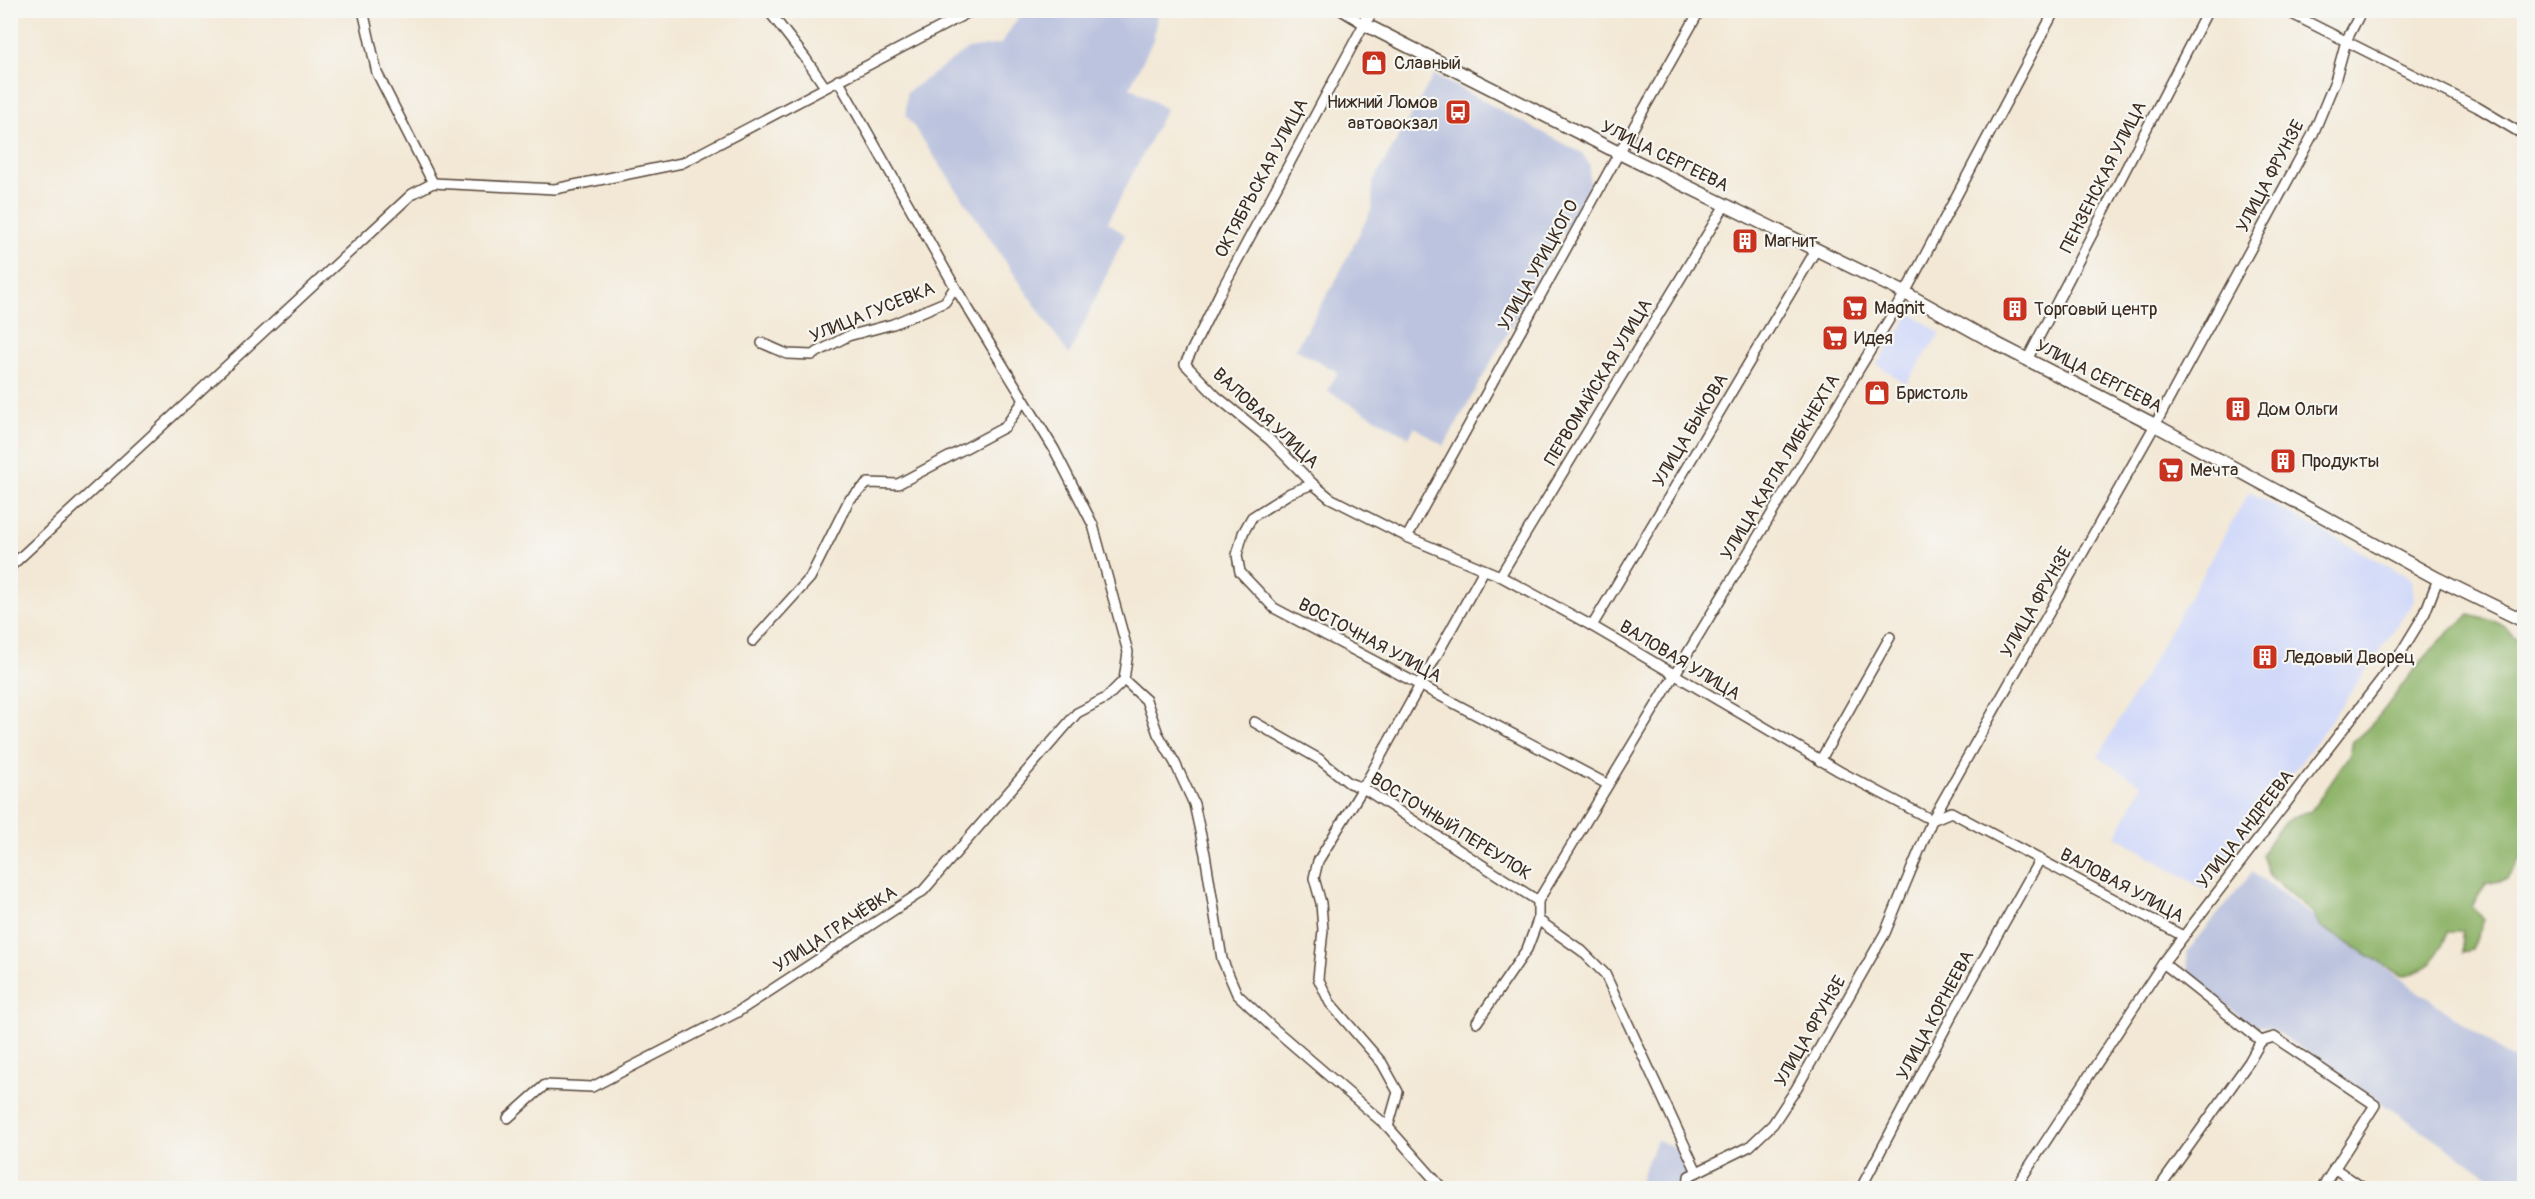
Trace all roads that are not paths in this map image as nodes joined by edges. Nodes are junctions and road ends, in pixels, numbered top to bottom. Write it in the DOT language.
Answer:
graph roads {
  1 [pos="363,10"];
  2 [pos="768,10"];
  3 [pos="973,10"];
  4 [pos="1341,10"];
  5 [pos="1371,10"];
  6 [pos="1700,10"];
  7 [pos="2055,10"];
  8 [pos="2208,10"];
  9 [pos="2284,10"];
  10 [pos="2362,10"];
  11 [pos="1364,24"];
  12 [pos="2346,41"];
  13 [pos="838,80"];
  14 [pos="825,87"];
  15 [pos="2524,135"];
  16 [pos="1619,153"];
  17 [pos="433,183"];
  18 [pos="1725,205"];
  19 [pos="1816,250"];
  20 [pos="955,287"];
  21 [pos="1905,293"];
  22 [pos="762,343"];
  23 [pos="2027,360"];
  24 [pos="1185,364"];
  25 [pos="1024,400"];
  26 [pos="2155,425"];
  27 [pos="1313,484"];
  28 [pos="1407,537"];
  29 [pos="10,567"];
  30 [pos="1484,570"];
  31 [pos="1500,576"];
  32 [pos="2438,579"];
  33 [pos="2524,621"];
  34 [pos="1592,626"];
  35 [pos="1890,637"];
  36 [pos="753,642"];
  37 [pos="1673,674"];
  38 [pos="1124,680"];
  39 [pos="1420,685"];
  40 [pos="1254,722"];
  41 [pos="1820,761"];
  42 [pos="1607,784"];
  43 [pos="1363,788"];
  44 [pos="1932,820"];
  45 [pos="2040,860"];
  46 [pos="1538,901"];
  47 [pos="1538,920"];
  48 [pos="2183,936"];
  49 [pos="2163,963"];
  50 [pos="1477,1022"];
  51 [pos="2260,1041"];
  52 [pos="508,1118"];
  53 [pos="1388,1127"];
  54 [pos="2334,1168"];
  55 [pos="1697,1172"];
  56 [pos="1442,1188"];
  57 [pos="1688,1188"];
  58 [pos="1861,1188"];
  59 [pos="2014,1188"];
  60 [pos="2159,1188"];
  61 [pos="2322,1188"];
  62 [pos="2363,1188"];
  1 -- 17 [label="street"];
  2 -- 14 [label="street"];
  3 -- 13 [label="street"];
  4 -- 11 [label="street"];
  5 -- 11 [label="main road, ОКТЯБРЬСКАЯ УЛИЦА"];
  6 -- 16 [label="street, УЛИЦА УРИЦКОГО"];
  7 -- 21 [label="street, УЛИЦА КАРЛА ЛИБКНЕХТА"];
  8 -- 23 [label="street, ПЕНЗЕНСКАЯ УЛИЦА"];
  9 -- 12 [label="street"];
  10 -- 12 [label="street, УЛИЦА ФРУНЗЕ"];
  11 -- 16 [label="main road, УЛИЦА СЕРГЕЕВА"];
  11 -- 24 [label="street, ОКТЯБРЬСКАЯ УЛИЦА"];
  12 -- 15 [label="street"];
  12 -- 26 [label="street, УЛИЦА ФРУНЗЕ"];
  13 -- 14 [label="street"];
  13 -- 20 [label="street"];
  14 -- 17 [label="street"];
  16 -- 18 [label="main road, УЛИЦА СЕРГЕЕВА"];
  16 -- 28 [label="street, УЛИЦА УРИЦКОГО"];
  17 -- 29 [label="street"];
  18 -- 19 [label="main road, УЛИЦА СЕРГЕЕВА"];
  18 -- 31 [label="street, ПЕРВОМАЙСКАЯ УЛИЦА"];
  19 -- 21 [label="main road, УЛИЦА СЕРГЕЕВА"];
  19 -- 34 [label="street, УЛИЦА БЫКОВА"];
  20 -- 22 [label="street, УЛИЦА ГУСЕВКА"];
  20 -- 25 [label="street"];
  21 -- 23 [label="main road, УЛИЦА СЕРГЕЕВА"];
  21 -- 37 [label="street, УЛИЦА КАРЛА ЛИБКНЕХТА"];
  23 -- 26 [label="main road, УЛИЦА СЕРГЕЕВА"];
  24 -- 27 [label="street, ВАЛОВАЯ УЛИЦА"];
  25 -- 36 [label="street"];
  25 -- 38 [label="street"];
  26 -- 32 [label="main road, УЛИЦА СЕРГЕЕВА"];
  26 -- 44 [label="street, УЛИЦА ФРУНЗЕ"];
  27 -- 28 [label="street, ВАЛОВАЯ УЛИЦА"];
  27 -- 39 [label="street, ВОСТОЧНАЯ УЛИЦА"];
  28 -- 30 [label="street, ВАЛОВАЯ УЛИЦА"];
  30 -- 31 [label="street, ВАЛОВАЯ УЛИЦА"];
  30 -- 39 [label="street"];
  31 -- 34 [label="street, ВАЛОВАЯ УЛИЦА"];
  32 -- 33 [label="main road, УЛИЦА СЕРГЕЕВА"];
  32 -- 48 [label="street, УЛИЦА АНДРЕЕВА"];
  34 -- 37 [label="street, ВАЛОВАЯ УЛИЦА"];
  35 -- 41 [label="street"];
  37 -- 41 [label="street, ВАЛОВАЯ УЛИЦА"];
  37 -- 42 [label="street, УЛИЦА КАРЛА ЛИБКНЕХТА"];
  38 -- 52 [label="street, УЛИЦА ГРАЧЁВКА"];
  38 -- 53 [label="street"];
  39 -- 42 [label="street, ВОСТОЧНАЯ УЛИЦА"];
  39 -- 43 [label="street"];
  40 -- 43 [label="street, ВОСТОЧНЫЙ ПЕРЕУЛОК"];
  41 -- 44 [label="street, ВАЛОВАЯ УЛИЦА"];
  42 -- 46 [label="street, УЛИЦА КАРЛА ЛИБКНЕХТА"];
  43 -- 46 [label="street, ВОСТОЧНЫЙ ПЕРЕУЛОК"];
  43 -- 53 [label="street"];
  44 -- 45 [label="street, ВАЛОВАЯ УЛИЦА"];
  44 -- 55 [label="street, УЛИЦА ФРУНЗЕ"];
  45 -- 48 [label="street, ВАЛОВАЯ УЛИЦА"];
  45 -- 58 [label="street, УЛИЦА КОРНЕЕВА"];
  46 -- 47 [label="street, ВОСТОЧНЫЙ ПЕРЕУЛОК"];
  47 -- 50 [label="street"];
  47 -- 55 [label="street"];
  48 -- 49 [label="street, УЛИЦА АНДРЕЕВА"];
  49 -- 51 [label="street"];
  49 -- 59 [label="street, УЛИЦА АНДРЕЕВА"];
  51 -- 54 [label="street"];
  51 -- 60 [label="street"];
  53 -- 56 [label="street"];
  54 -- 61 [label="street"];
  54 -- 62 [label="street"];
  55 -- 57 [label="street"];
}
